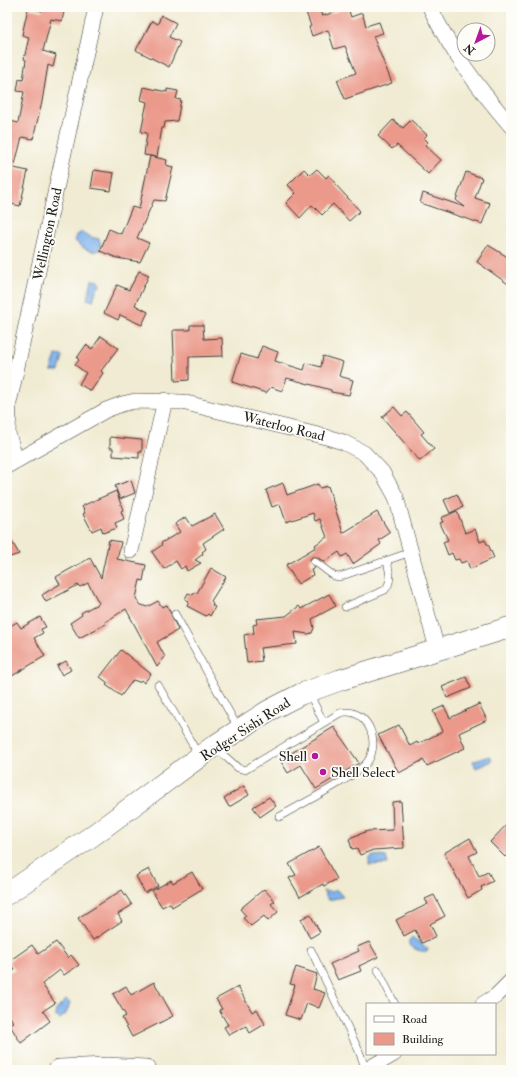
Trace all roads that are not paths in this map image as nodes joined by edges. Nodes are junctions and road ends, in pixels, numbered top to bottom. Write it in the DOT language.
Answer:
graph roads {
  1 [pos="96,7"];
  2 [pos="430,7"];
  3 [pos="511,126"];
  4 [pos="165,400"];
  5 [pos="12,463"];
  6 [pos="131,551"];
  7 [pos="411,552"];
  8 [pos="387,561"];
  9 [pos="314,562"];
  10 [pos="345,607"];
  11 [pos="176,614"];
  12 [pos="511,627"];
  13 [pos="436,649"];
  14 [pos="158,684"];
  15 [pos="308,692"];
  16 [pos="323,721"];
  17 [pos="240,730"];
  18 [pos="208,752"];
  19 [pos="279,817"];
  20 [pos="8,893"];
  21 [pos="311,950"];
  22 [pos="378,970"];
  23 [pos="511,981"];
  24 [pos="394,1003"];
  25 [pos="485,1003"];
  26 [pos="392,1055"];
  27 [pos="59,1070"];
  28 [pos="146,1070"];
  29 [pos="366,1070"];
  1 -- 5 [label="street, Wellington Road"];
  2 -- 3 [label="street"];
  4 -- 5 [label="street, Waterloo Road"];
  4 -- 6 [label="street"];
  4 -- 7 [label="street, Waterloo Road"];
  7 -- 8 [label="lane"];
  7 -- 13 [label="street, Waterloo Road"];
  8 -- 9 [label="lane"];
  8 -- 10 [label="lane"];
  11 -- 17 [label="lane"];
  12 -- 13 [label="main road, Rodger Sishi Road"];
  13 -- 15 [label="main road, Rodger Sishi Road"];
  14 -- 18 [label="lane"];
  15 -- 16 [label="lane"];
  15 -- 17 [label="main road, Rodger Sishi Road"];
  16 -- 18 [label="lane"];
  16 -- 19 [label="lane"];
  17 -- 18 [label="main road, Rodger Sishi Road"];
  18 -- 20 [label="main road, Rodger Sishi Road"];
  21 -- 29 [label="lane"];
  22 -- 24 [label="lane"];
  23 -- 25 [label="street"];
  26 -- 29 [label="street"];
  27 -- 28 [label="main road"];
}
